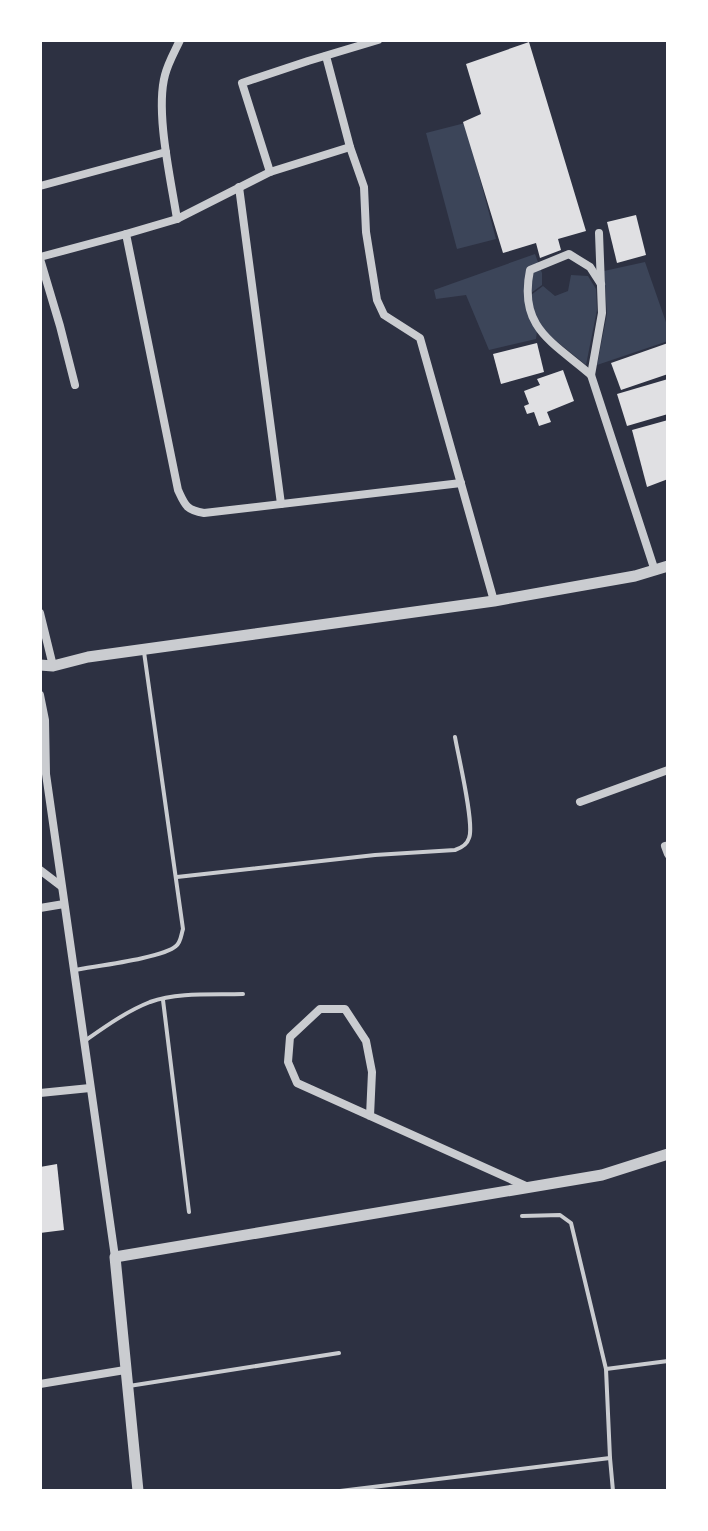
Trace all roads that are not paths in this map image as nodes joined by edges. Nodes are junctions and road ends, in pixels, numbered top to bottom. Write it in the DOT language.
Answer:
graph roads {
  1 [pos="180,40"];
  2 [pos="378,40"];
  3 [pos="326,56"];
  4 [pos="350,147"];
  5 [pos="166,152"];
  6 [pos="270,172"];
  7 [pos="40,186"];
  8 [pos="239,187"];
  9 [pos="177,219"];
  10 [pos="599,233"];
  11 [pos="126,234"];
  12 [pos="40,258"];
  13 [pos="601,285"];
  14 [pos="591,375"];
  15 [pos="75,385"];
  16 [pos="461,483"];
  17 [pos="281,504"];
  18 [pos="668,566"];
  19 [pos="655,571"];
  20 [pos="494,601"];
  21 [pos="40,613"];
  22 [pos="144,650"];
  23 [pos="40,665"];
  24 [pos="53,666"];
  25 [pos="40,695"];
  26 [pos="455,737"];
  27 [pos="668,770"];
  28 [pos="580,802"];
  29 [pos="40,870"];
  30 [pos="177,877"];
  31 [pos="62,887"];
  32 [pos="64,904"];
  33 [pos="40,908"];
  34 [pos="74,970"];
  35 [pos="243,994"];
  36 [pos="163,1000"];
  37 [pos="84,1041"];
  38 [pos="90,1088"];
  39 [pos="40,1093"];
  40 [pos="370,1116"];
  41 [pos="668,1154"];
  42 [pos="529,1187"];
  43 [pos="189,1212"];
  44 [pos="522,1216"];
  45 [pos="115,1257"];
  46 [pos="339,1353"];
  47 [pos="668,1361"];
  48 [pos="606,1369"];
  49 [pos="125,1370"];
  50 [pos="40,1384"];
  51 [pos="127,1386"];
  52 [pos="610,1458"];
  53 [pos="138,1491"];
  54 [pos="340,1491"];
  55 [pos="613,1491"];
  1 -- 5 [label="street"];
  2 -- 3 [label="street"];
  3 -- 4 [label="street"];
  3 -- 6 [label="street"];
  4 -- 6 [label="street"];
  4 -- 16 [label="street"];
  5 -- 7 [label="street"];
  5 -- 9 [label="street"];
  6 -- 8 [label="street"];
  8 -- 9 [label="street"];
  8 -- 17 [label="street"];
  9 -- 11 [label="street"];
  10 -- 13 [label="street"];
  11 -- 12 [label="street"];
  11 -- 17 [label="street"];
  12 -- 15 [label="street"];
  13 -- 14 [label="street"];
  13 -- 14 [label="street"];
  14 -- 19 [label="street"];
  16 -- 17 [label="street"];
  16 -- 20 [label="street"];
  18 -- 19 [label="street"];
  19 -- 20 [label="street"];
  20 -- 22 [label="street"];
  21 -- 24 [label="street"];
  22 -- 24 [label="street"];
  22 -- 30 [label="lane"];
  23 -- 24 [label="street"];
  25 -- 31 [label="street"];
  26 -- 30 [label="lane"];
  27 -- 28 [label="street"];
  29 -- 31 [label="street"];
  30 -- 34 [label="lane"];
  31 -- 32 [label="street"];
  32 -- 33 [label="street"];
  32 -- 34 [label="street"];
  34 -- 37 [label="street"];
  35 -- 36 [label="lane"];
  36 -- 37 [label="lane"];
  36 -- 43 [label="lane"];
  37 -- 38 [label="street"];
  38 -- 39 [label="street"];
  38 -- 45 [label="street"];
  40 -- 40 [label="street"];
  40 -- 42 [label="street"];
  41 -- 42 [label="street"];
  42 -- 45 [label="street"];
  44 -- 48 [label="lane"];
  45 -- 49 [label="street"];
  46 -- 51 [label="lane"];
  47 -- 48 [label="lane"];
  48 -- 52 [label="lane"];
  49 -- 50 [label="street"];
  49 -- 51 [label="street"];
  51 -- 53 [label="street"];
  52 -- 54 [label="lane"];
  52 -- 55 [label="lane"];
}
